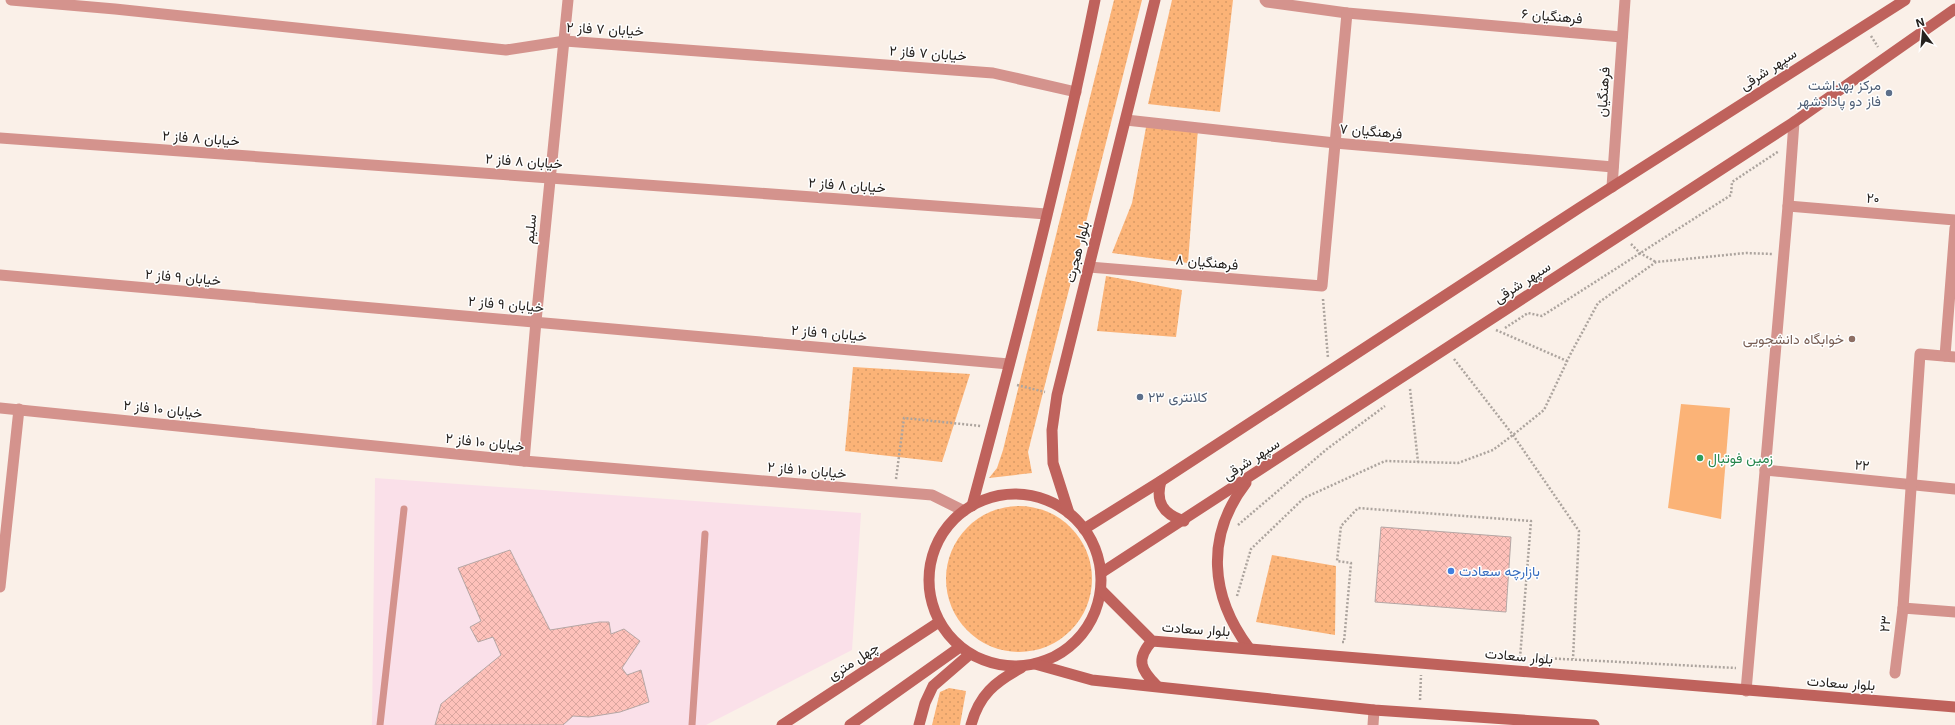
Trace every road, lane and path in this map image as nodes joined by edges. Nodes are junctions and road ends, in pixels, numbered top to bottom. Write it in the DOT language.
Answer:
graph roads {
  1 [pos="11,0"];
  2 [pos="568,0"];
  3 [pos="1095,0"];
  4 [pos="1155,0"];
  5 [pos="1265,0"];
  6 [pos="1625,0"];
  7 [pos="1905,0"];
  8 [pos="1955,9"];
  9 [pos="1347,13"];
  10 [pos="1864,26"];
  11 [pos="1622,37"];
  12 [pos="564,41"];
  13 [pos="1885,58"];
  14 [pos="1076,92"];
  15 [pos="1126,120"];
  16 [pos="1794,122"];
  17 [pos="0,138"];
  18 [pos="1792,142"];
  19 [pos="1335,143"];
  20 [pos="1613,167"];
  21 [pos="550,178"];
  22 [pos="1612,187"];
  23 [pos="1788,206"];
  24 [pos="1046,214"];
  25 [pos="1955,220"];
  26 [pos="1955,228"];
  27 [pos="1621,235"];
  28 [pos="1640,253"];
  29 [pos="1784,255"];
  30 [pos="1656,262"];
  31 [pos="1089,266"];
  32 [pos="0,275"];
  33 [pos="1322,286"];
  34 [pos="536,321"];
  35 [pos="1487,323"];
  36 [pos="1498,332"];
  37 [pos="1446,349"];
  38 [pos="1460,356"];
  39 [pos="1950,357"];
  40 [pos="1454,360"];
  41 [pos="1567,360"];
  42 [pos="1009,364"];
  43 [pos="1448,364"];
  44 [pos="1329,372"];
  45 [pos="1005,382"];
  46 [pos="1416,384"];
  47 [pos="1410,389"];
  48 [pos="1403,393"];
  49 [pos="1057,395"];
  50 [pos="1390,402"];
  51 [pos="0,408"];
  52 [pos="19,409"];
  53 [pos="993,427"];
  54 [pos="1513,435"];
  55 [pos="524,461"];
  56 [pos="1418,462"];
  57 [pos="1766,470"];
  58 [pos="1251,477"];
  59 [pos="1161,481"];
  60 [pos="1911,485"];
  61 [pos="1955,489"];
  62 [pos="895,492"];
  63 [pos="968,508"];
  64 [pos="404,509"];
  65 [pos="1069,513"];
  66 [pos="1184,521"];
  67 [pos="1084,529"];
  68 [pos="1235,532"];
  69 [pos="705,534"];
  70 [pos="2,549"];
  71 [pos="1101,574"];
  72 [pos="0,587"];
  73 [pos="1101,590"];
  74 [pos="1233,593"];
  75 [pos="1903,608"];
  76 [pos="1955,612"];
  77 [pos="939,622"];
  78 [pos="1152,641"];
  79 [pos="1336,642"];
  80 [pos="960,647"];
  81 [pos="1249,648"];
  82 [pos="970,654"];
  83 [pos="1528,658"];
  84 [pos="1535,658"];
  85 [pos="1573,659"];
  86 [pos="1422,663"];
  87 [pos="1030,665"];
  88 [pos="1748,669"];
  89 [pos="1894,673"];
  90 [pos="1572,676"];
  91 [pos="1156,686"];
  92 [pos="1746,690"];
  93 [pos="1955,707"];
  94 [pos="1374,710"];
  95 [pos="1419,713"];
  96 [pos="380,725"];
  97 [pos="692,725"];
  98 [pos="782,725"];
  99 [pos="850,725"];
  100 [pos="919,725"];
  101 [pos="972,725"];
  102 [pos="1373,725"];
  103 [pos="1594,725"];
  1 -- 12 [label="street, خیابان ۷ فاز ۲"];
  2 -- 12 [label="street, سلیم"];
  3 -- 14 [label="main road"];
  4 -- 15 [label="main road, بلوار هجرت"];
  5 -- 9 [label="street, فرهنگیان ۶"];
  6 -- 11 [label="street, فرهنگیان"];
  7 -- 10 [label="main road, سپهر شرقی"];
  8 -- 13 [label="main road, سپهر شرقی"];
  9 -- 11 [label="street, فرهنگیان ۶"];
  9 -- 19 [label="street"];
  10 -- 13 [label="path"];
  10 -- 22 [label="main road, سپهر شرقی"];
  11 -- 20 [label="street, فرهنگیان"];
  12 -- 14 [label="street, خیابان ۷ فاز ۲"];
  12 -- 21 [label="street, سلیم"];
  13 -- 16 [label="main road, سپهر شرقی"];
  14 -- 24 [label="main road"];
  15 -- 19 [label="street, فرهنگیان ۷"];
  15 -- 31 [label="main road, بلوار هجرت"];
  16 -- 18 [label="street"];
  16 -- 27 [label="main road, سپهر شرقی"];
  17 -- 21 [label="street, خیابان ۸ فاز ۲"];
  18 -- 23 [label="street"];
  18 -- 28 [label="path"];
  19 -- 20 [label="street, فرهنگیان ۷"];
  19 -- 33 [label="street"];
  20 -- 22 [label="street, فرهنگیان"];
  21 -- 24 [label="street, خیابان ۸ فاز ۲"];
  21 -- 34 [label="street, سلیم"];
  22 -- 44 [label="main road, سپهر شرقی"];
  23 -- 25 [label="street, ۲۰"];
  23 -- 29 [label="street"];
  24 -- 42 [label="main road"];
  26 -- 39 [label="street"];
  27 -- 28 [label="path"];
  27 -- 35 [label="main road, سپهر شرقی"];
  28 -- 30 [label="path"];
  28 -- 36 [label="path"];
  29 -- 30 [label="path"];
  29 -- 57 [label="street"];
  30 -- 41 [label="path"];
  31 -- 33 [label="street, فرهنگیان ۸"];
  31 -- 49 [label="main road, بلوار هجرت"];
  32 -- 34 [label="street, خیابان ۹ فاز ۲"];
  33 -- 44 [label="path"];
  34 -- 42 [label="street, خیابان ۹ فاز ۲"];
  34 -- 55 [label="street, سلیم"];
  35 -- 36 [label="path"];
  35 -- 37 [label="main road, سپهر شرقی"];
  36 -- 41 [label="path"];
  37 -- 40 [label="path"];
  37 -- 58 [label="main road, سپهر شرقی"];
  38 -- 40 [label="path"];
  39 -- 60 [label="street"];
  40 -- 43 [label="path"];
  40 -- 54 [label="path"];
  41 -- 54 [label="path"];
  42 -- 45 [label="main road"];
  44 -- 59 [label="main road, سپهر شرقی"];
  45 -- 49 [label="path"];
  45 -- 53 [label="main road"];
  46 -- 47 [label="path"];
  47 -- 48 [label="path"];
  47 -- 56 [label="path"];
  49 -- 65 [label="main road, بلوار هجرت"];
  50 -- 68 [label="path"];
  51 -- 52 [label="street, خیابان ۱۰ فاز ۲"];
  52 -- 55 [label="street, خیابان ۱۰ فاز ۲"];
  52 -- 70 [label="street"];
  53 -- 62 [label="path"];
  53 -- 63 [label="main road"];
  54 -- 56 [label="path"];
  54 -- 85 [label="path"];
  55 -- 62 [label="street, خیابان ۱۰ فاز ۲"];
  56 -- 74 [label="path"];
  57 -- 60 [label="street, ۲۲"];
  57 -- 88 [label="street"];
  58 -- 66 [label="main road, سپهر شرقی"];
  58 -- 81 [label="main road"];
  59 -- 66 [label="main road"];
  59 -- 67 [label="main road, سپهر شرقی"];
  60 -- 61 [label="street, ۲۲"];
  60 -- 75 [label="street"];
  62 -- 63 [label="street, خیابان ۱۰ فاز ۲"];
  63 -- 65 [label="main road"];
  63 -- 77 [label="main road"];
  64 -- 96 [label="lane"];
  65 -- 67 [label="main road"];
  66 -- 71 [label="main road, سپهر شرقی"];
  67 -- 71 [label="main road"];
  69 -- 97 [label="lane"];
  70 -- 72 [label="street"];
  71 -- 73 [label="main road"];
  73 -- 78 [label="main road, بلوار سعادت"];
  73 -- 87 [label="main road"];
  75 -- 76 [label="street, ۲۳"];
  75 -- 89 [label="street, ۲۳"];
  77 -- 80 [label="main road"];
  77 -- 98 [label="main road, چهل متری"];
  78 -- 81 [label="main road, بلوار سعادت"];
  78 -- 91 [label="main road"];
  79 -- 83 [label="path"];
  80 -- 82 [label="main road"];
  80 -- 99 [label="main road"];
  81 -- 86 [label="main road, بلوار سعادت"];
  82 -- 87 [label="main road"];
  82 -- 100 [label="main road"];
  84 -- 85 [label="path"];
  85 -- 88 [label="path"];
  85 -- 90 [label="path"];
  86 -- 90 [label="main road, بلوار سعادت"];
  86 -- 95 [label="path"];
  87 -- 91 [label="main road"];
  87 -- 101 [label="main road"];
  88 -- 92 [label="street"];
  90 -- 92 [label="main road, بلوار سعادت"];
  91 -- 94 [label="main road"];
  92 -- 93 [label="main road, بلوار سعادت"];
  94 -- 95 [label="main road"];
  94 -- 102 [label="street"];
  95 -- 103 [label="main road"];
}
